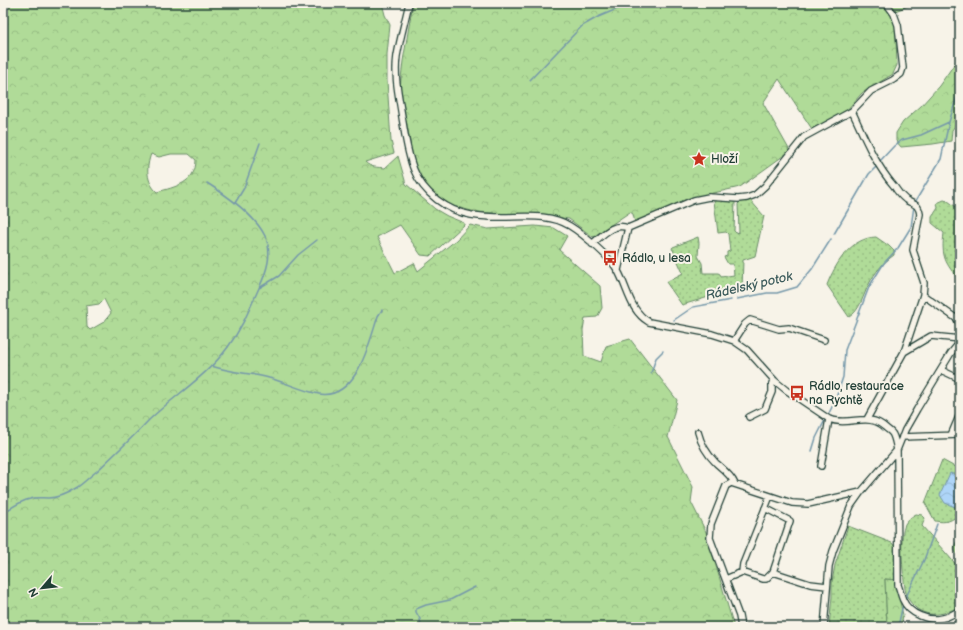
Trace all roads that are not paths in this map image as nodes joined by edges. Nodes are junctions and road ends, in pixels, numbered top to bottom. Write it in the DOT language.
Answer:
graph roads {
  1 [pos="407,3"];
  2 [pos="886,3"];
  3 [pos="852,111"];
  4 [pos="628,228"];
  5 [pos="592,244"];
  6 [pos="618,270"];
  7 [pos="923,294"];
  8 [pos="960,324"];
  9 [pos="960,338"];
  10 [pos="824,340"];
  11 [pos="734,341"];
  12 [pos="960,342"];
  13 [pos="904,352"];
  14 [pos="941,370"];
  15 [pos="960,379"];
  16 [pos="775,381"];
  17 [pos="960,414"];
  18 [pos="750,417"];
  19 [pos="829,419"];
  20 [pos="867,419"];
  21 [pos="698,432"];
  22 [pos="960,435"];
  23 [pos="951,436"];
  24 [pos="902,437"];
  25 [pos="897,450"];
  26 [pos="821,466"];
  27 [pos="735,484"];
  28 [pos="861,492"];
  29 [pos="770,496"];
  30 [pos="765,508"];
  31 [pos="742,572"];
  32 [pos="773,572"];
  33 [pos="726,579"];
  34 [pos="827,586"];
  35 [pos="960,610"];
  36 [pos="741,627"];
  37 [pos="824,627"];
  1 -- 5 [label="street"];
  2 -- 3 [label="street"];
  3 -- 4 [label="street"];
  3 -- 7 [label="street"];
  4 -- 5 [label="street"];
  4 -- 6 [label="street"];
  5 -- 6 [label="street"];
  6 -- 11 [label="street"];
  7 -- 8 [label="street"];
  7 -- 13 [label="street"];
  9 -- 13 [label="street"];
  10 -- 11 [label="street"];
  11 -- 16 [label="street"];
  12 -- 14 [label="street"];
  13 -- 20 [label="street"];
  14 -- 15 [label="street"];
  14 -- 24 [label="street"];
  16 -- 18 [label="street"];
  16 -- 19 [label="street"];
  17 -- 23 [label="street"];
  19 -- 20 [label="street"];
  19 -- 26 [label="street"];
  20 -- 25 [label="street"];
  21 -- 27 [label="street"];
  22 -- 23 [label="street"];
  23 -- 24 [label="street"];
  24 -- 25 [label="street"];
  25 -- 28 [label="street"];
  25 -- 35 [label="street"];
  27 -- 29 [label="street"];
  27 -- 33 [label="street"];
  28 -- 29 [label="street"];
  28 -- 34 [label="street"];
  29 -- 30 [label="street"];
  30 -- 31 [label="street"];
  30 -- 32 [label="street"];
  31 -- 32 [label="street"];
  31 -- 33 [label="street"];
  32 -- 34 [label="street"];
  33 -- 36 [label="street"];
  34 -- 37 [label="street"];
}
